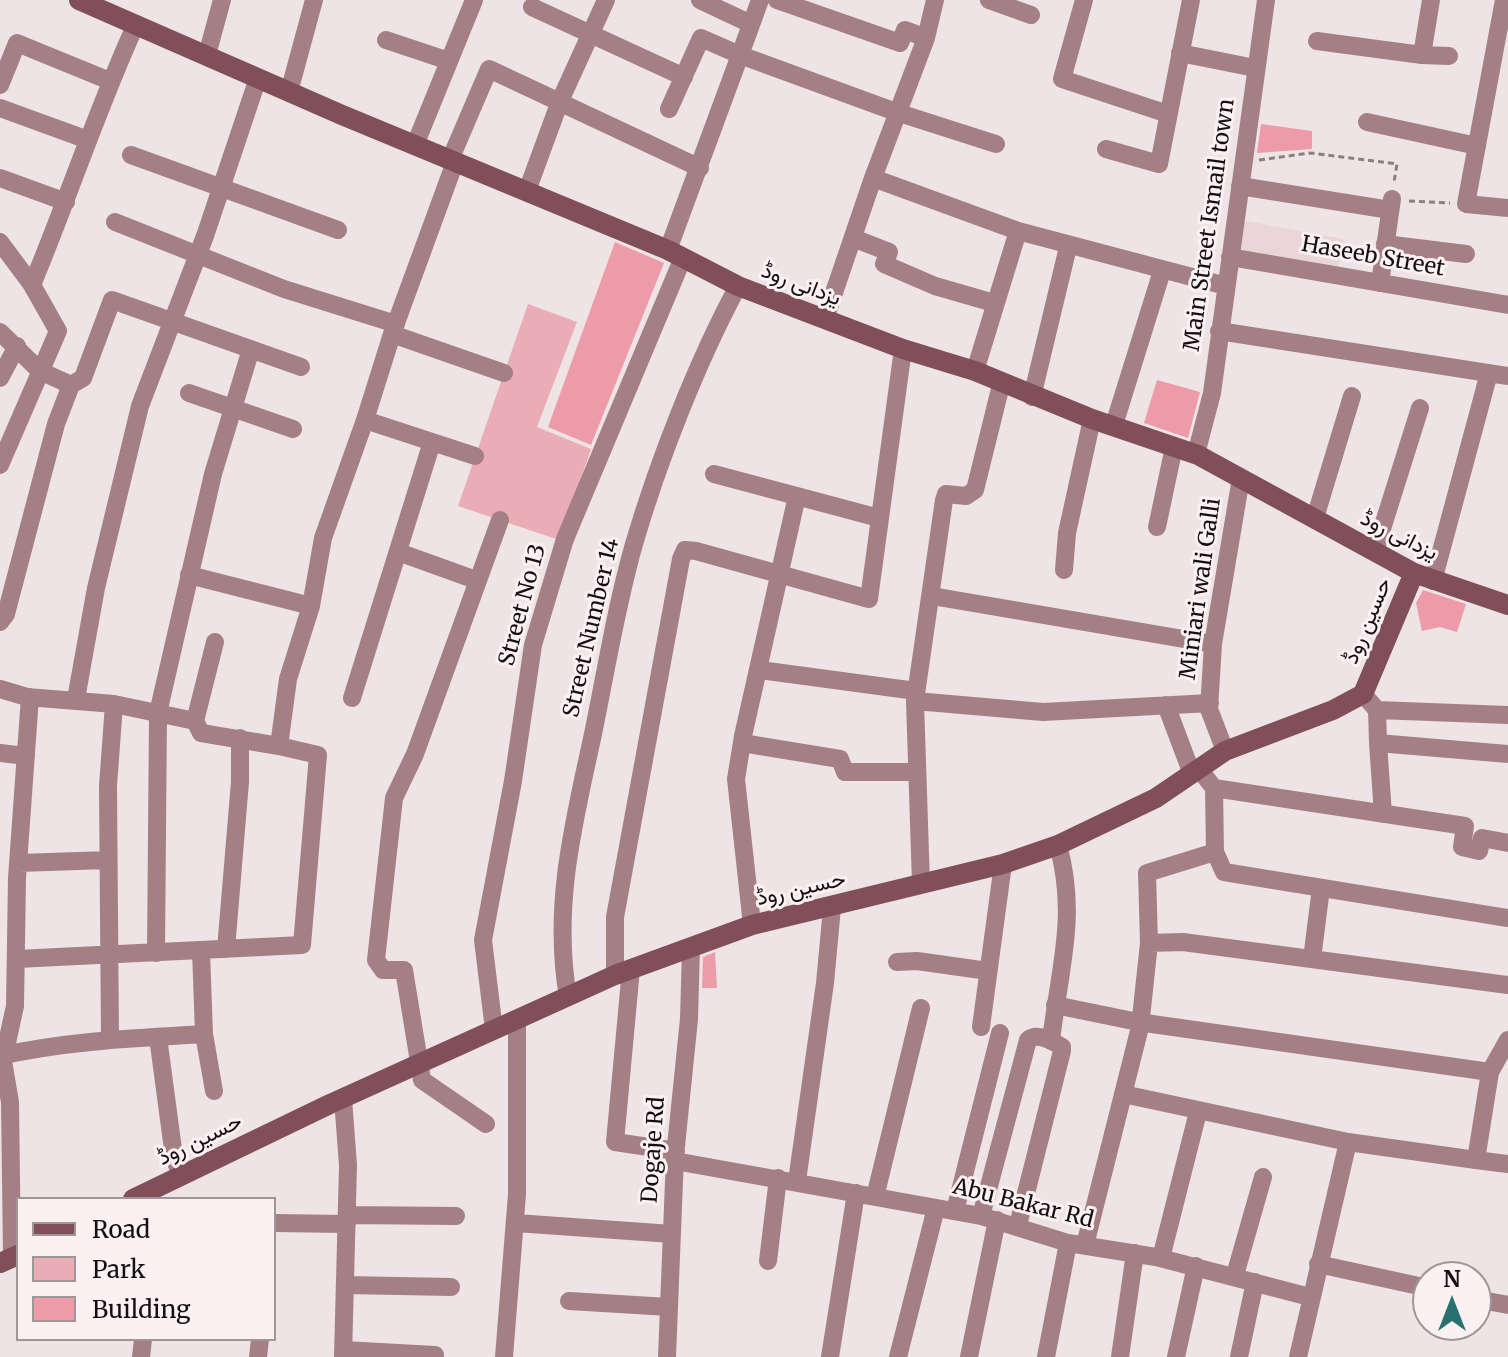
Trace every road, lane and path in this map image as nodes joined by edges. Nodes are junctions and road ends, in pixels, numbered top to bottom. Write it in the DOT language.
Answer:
graph roads {
  1 [pos="79,0"];
  2 [pos="222,0"];
  3 [pos="314,0"];
  4 [pos="474,0"];
  5 [pos="606,0"];
  6 [pos="700,0"];
  7 [pos="760,0"];
  8 [pos="777,0"];
  9 [pos="935,0"];
  10 [pos="989,0"];
  11 [pos="1084,0"];
  12 [pos="1191,0"];
  13 [pos="1266,0"];
  14 [pos="1431,0"];
  15 [pos="1506,0"];
  16 [pos="532,7"];
  17 [pos="830,9"];
  18 [pos="1031,15"];
  19 [pos="136,24"];
  20 [pos="751,24"];
  21 [pos="590,35"];
  22 [pos="926,38"];
  23 [pos="386,40"];
  24 [pos="1317,41"];
  25 [pos="1180,53"];
  26 [pos="207,55"];
  27 [pos="740,55"];
  28 [pos="1422,55"];
  29 [pos="1449,56"];
  30 [pos="449,61"];
  31 [pos="1255,68"];
  32 [pos="684,77"];
  33 [pos="258,78"];
  34 [pos="110,81"];
  35 [pos="0,85"];
  36 [pos="289,92"];
  37 [pos="560,101"];
  38 [pos="0,108"];
  39 [pos="669,109"];
  40 [pos="896,112"];
  41 [pos="1168,114"];
  42 [pos="1367,122"];
  43 [pos="88,140"];
  44 [pos="996,144"];
  45 [pos="415,145"];
  46 [pos="1477,146"];
  47 [pos="1106,149"];
  48 [pos="131,155"];
  49 [pos="452,161"];
  50 [pos="1244,162"];
  51 [pos="700,168"];
  52 [pos="0,178"];
  53 [pos="873,178"];
  54 [pos="220,185"];
  55 [pos="1240,186"];
  56 [pos="527,191"];
  57 [pos="66,202"];
  58 [pos="1466,204"];
  59 [pos="1391,205"];
  60 [pos="1508,208"];
  61 [pos="115,222"];
  62 [pos="338,230"];
  63 [pos="1018,231"];
  64 [pos="853,238"];
  65 [pos="0,242"];
  66 [pos="1385,244"];
  67 [pos="1068,247"];
  68 [pos="198,254"];
  69 [pos="1466,254"];
  70 [pos="675,255"];
  71 [pos="1230,257"];
  72 [pos="1162,271"];
  73 [pos="1380,283"];
  74 [pos="32,285"];
  75 [pos="738,286"];
  76 [pos="1226,286"];
  77 [pos="994,303"];
  78 [pos="1508,305"];
  79 [pos="825,319"];
  80 [pos="173,321"];
  81 [pos="394,329"];
  82 [pos="1219,331"];
  83 [pos="0,332"];
  84 [pos="17,346"];
  85 [pos="251,349"];
  86 [pos="903,349"];
  87 [pos="301,367"];
  88 [pos="40,371"];
  89 [pos="975,371"];
  90 [pos="504,373"];
  91 [pos="1499,374"];
  92 [pos="0,378"];
  93 [pos="71,385"];
  94 [pos="1001,385"];
  95 [pos="189,393"];
  96 [pos="1352,396"];
  97 [pos="1032,397"];
  98 [pos="233,408"];
  99 [pos="1420,408"];
  100 [pos="1092,419"];
  101 [pos="365,420"];
  102 [pos="1114,425"];
  103 [pos="293,429"];
  104 [pos="432,442"];
  105 [pos="1174,447"];
  106 [pos="1196,454"];
  107 [pos="475,456"];
  108 [pos="0,465"];
  109 [pos="714,474"];
  110 [pos="1241,478"];
  111 [pos="797,496"];
  112 [pos="879,518"];
  113 [pos="1315,518"];
  114 [pos="500,520"];
  115 [pos="1157,527"];
  116 [pos="1375,551"];
  117 [pos="398,552"];
  118 [pos="1064,570"];
  119 [pos="189,575"];
  120 [pos="781,575"];
  121 [pos="1424,577"];
  122 [pos="476,580"];
  123 [pos="932,596"];
  124 [pos="1508,605"];
  125 [pos="311,606"];
  126 [pos="0,622"];
  127 [pos="215,642"];
  128 [pos="1213,644"];
  129 [pos="760,670"];
  130 [pos="0,689"];
  131 [pos="916,696"];
  132 [pos="30,697"];
  133 [pos="352,698"];
  134 [pos="76,699"];
  135 [pos="1370,702"];
  136 [pos="1210,703"];
  137 [pos="114,704"];
  138 [pos="1166,705"];
  139 [pos="158,713"];
  140 [pos="1508,715"];
  141 [pos="195,721"];
  142 [pos="240,738"];
  143 [pos="742,743"];
  144 [pos="1378,743"];
  145 [pos="279,746"];
  146 [pos="1225,751"];
  147 [pos="0,753"];
  148 [pos="1508,754"];
  149 [pos="26,756"];
  150 [pos="916,772"];
  151 [pos="1195,772"];
  152 [pos="1214,788"];
  153 [pos="1383,814"];
  154 [pos="1508,843"];
  155 [pos="1058,845"];
  156 [pos="1215,852"];
  157 [pos="108,860"];
  158 [pos="19,863"];
  159 [pos="1003,864"];
  160 [pos="921,884"];
  161 [pos="1321,888"];
  162 [pos="832,908"];
  163 [pos="9,909"];
  164 [pos="1508,918"];
  165 [pos="752,925"];
  166 [pos="1149,943"];
  167 [pos="691,947"];
  168 [pos="226,949"];
  169 [pos="201,951"];
  170 [pos="156,953"];
  171 [pos="110,954"];
  172 [pos="17,959"];
  173 [pos="1312,959"];
  174 [pos="897,962"];
  175 [pos="988,971"];
  176 [pos="623,972"];
  177 [pos="1508,985"];
  178 [pos="568,997"];
  179 [pos="1055,1005"];
  180 [pos="921,1008"];
  181 [pos="517,1019"];
  182 [pos="1138,1022"];
  183 [pos="981,1027"];
  184 [pos="494,1030"];
  185 [pos="1000,1033"];
  186 [pos="204,1034"];
  187 [pos="158,1037"];
  188 [pos="110,1040"];
  189 [pos="1508,1040"];
  190 [pos="1051,1041"];
  191 [pos="2,1056"];
  192 [pos="418,1064"];
  193 [pos="1490,1072"];
  194 [pos="214,1091"];
  195 [pos="1123,1094"];
  196 [pos="343,1099"];
  197 [pos="1198,1112"];
  198 [pos="486,1124"];
  199 [pos="1348,1142"];
  200 [pos="676,1156"];
  201 [pos="1476,1160"];
  202 [pos="1508,1164"];
  203 [pos="5,1165"];
  204 [pos="181,1176"];
  205 [pos="1263,1177"];
  206 [pos="778,1178"];
  207 [pos="797,1181"];
  208 [pos="156,1193"];
  209 [pos="856,1193"];
  210 [pos="875,1197"];
  211 [pos="936,1208"];
  212 [pos="955,1211"];
  213 [pos="456,1216"];
  214 [pos="989,1218"];
  215 [pos="347,1219"];
  216 [pos="276,1223"];
  217 [pos="516,1223"];
  218 [pos="1018,1225"];
  219 [pos="672,1234"];
  220 [pos="1076,1244"];
  221 [pos="1135,1253"];
  222 [pos="10,1258"];
  223 [pos="1161,1258"];
  224 [pos="768,1261"];
  225 [pos="1318,1264"];
  226 [pos="1196,1266"];
  227 [pos="1235,1275"];
  228 [pos="1255,1282"];
  229 [pos="345,1285"];
  230 [pos="1412,1285"];
  231 [pos="451,1287"];
  232 [pos="1310,1297"];
  233 [pos="569,1301"];
  234 [pos="669,1307"];
  235 [pos="343,1353"];
  236 [pos="435,1355"];
  237 [pos="504,1357"];
  238 [pos="667,1357"];
  239 [pos="830,1357"];
  240 [pos="898,1357"];
  241 [pos="969,1357"];
  242 [pos="1046,1357"];
  243 [pos="1120,1357"];
  244 [pos="1176,1357"];
  245 [pos="1239,1357"];
  246 [pos="1298,1357"];
  1 -- 19 [label="street, یزدانی روڈ"];
  2 -- 26 [label="street"];
  3 -- 36 [label="street"];
  4 -- 30 [label="street"];
  5 -- 21 [label="street"];
  6 -- 20 [label="street"];
  7 -- 20 [label="street, Street No 13"];
  8 -- 17 [label="street"];
  9 -- 22 [label="street"];
  10 -- 18 [label="street"];
  11 -- 41 [label="street"];
  12 -- 25 [label="street"];
  13 -- 31 [label="street, Main Street Ismail town"];
  14 -- 28 [label="street"];
  15 -- 46 [label="street"];
  16 -- 21 [label="street"];
  17 -- 22 [label="street"];
  19 -- 26 [label="street, یزدانی روڈ"];
  19 -- 34 [label="street"];
  20 -- 27 [label="street, Street No 13"];
  21 -- 32 [label="street"];
  21 -- 37 [label="street"];
  22 -- 40 [label="street"];
  23 -- 30 [label="street"];
  24 -- 28 [label="street"];
  25 -- 31 [label="street"];
  25 -- 41 [label="street"];
  26 -- 33 [label="street, یزدانی روڈ"];
  27 -- 32 [label="street"];
  27 -- 40 [label="street"];
  27 -- 51 [label="street, Street No 13"];
  28 -- 29 [label="street"];
  30 -- 45 [label="street"];
  31 -- 50 [label="street, Main Street Ismail town"];
  32 -- 39 [label="street"];
  33 -- 36 [label="street, یزدانی روڈ"];
  33 -- 54 [label="street"];
  34 -- 35 [label="street"];
  34 -- 43 [label="street"];
  36 -- 45 [label="street, یزدانی روڈ"];
  37 -- 49 [label="street"];
  37 -- 51 [label="street"];
  37 -- 56 [label="street"];
  38 -- 43 [label="street"];
  40 -- 44 [label="street"];
  40 -- 53 [label="street"];
  41 -- 47 [label="street"];
  42 -- 46 [label="street"];
  43 -- 57 [label="street"];
  45 -- 49 [label="street, یزدانی روڈ"];
  46 -- 58 [label="street"];
  48 -- 54 [label="street"];
  49 -- 56 [label="street, یزدانی روڈ"];
  49 -- 81 [label="street"];
  50 -- 55 [label="street, Main Street Ismail town"];
  50 -- 59 [label="path"];
  51 -- 70 [label="street, Street No 13"];
  52 -- 57 [label="street"];
  53 -- 63 [label="street"];
  53 -- 64 [label="street"];
  54 -- 62 [label="street"];
  54 -- 68 [label="street"];
  55 -- 59 [label="street"];
  55 -- 71 [label="street, Main Street Ismail town"];
  56 -- 70 [label="street, یزدانی روڈ"];
  57 -- 74 [label="street"];
  58 -- 59 [label="path"];
  58 -- 60 [label="street"];
  59 -- 66 [label="street"];
  61 -- 68 [label="street"];
  63 -- 67 [label="street"];
  63 -- 77 [label="street"];
  64 -- 77 [label="street"];
  64 -- 79 [label="street"];
  65 -- 74 [label="street"];
  66 -- 69 [label="street"];
  66 -- 73 [label="street"];
  67 -- 72 [label="street"];
  67 -- 97 [label="street"];
  68 -- 80 [label="street"];
  68 -- 81 [label="street"];
  70 -- 75 [label="street, یزدانی روڈ"];
  70 -- 184 [label="street, Street No 13"];
  71 -- 73 [label="street, Haseeb Street"];
  71 -- 76 [label="street, Main Street Ismail town"];
  72 -- 76 [label="street"];
  72 -- 102 [label="street"];
  73 -- 78 [label="street, Haseeb Street"];
  74 -- 88 [label="street"];
  75 -- 79 [label="street, یزدانی روڈ"];
  75 -- 178 [label="street, Street Number 14"];
  76 -- 82 [label="street, Main Street Ismail town"];
  77 -- 89 [label="street"];
  79 -- 86 [label="street, یزدانی روڈ"];
  80 -- 85 [label="street"];
  80 -- 93 [label="street"];
  80 -- 134 [label="street"];
  81 -- 90 [label="street"];
  81 -- 101 [label="street"];
  82 -- 91 [label="street"];
  82 -- 106 [label="street, Main Street Ismail town"];
  83 -- 84 [label="street"];
  84 -- 88 [label="street"];
  84 -- 92 [label="street"];
  85 -- 87 [label="street"];
  85 -- 98 [label="street"];
  86 -- 89 [label="street, یزدانی روڈ"];
  86 -- 112 [label="street"];
  88 -- 93 [label="street"];
  88 -- 108 [label="street"];
  89 -- 94 [label="street, یزدانی روڈ"];
  91 -- 121 [label="street"];
  93 -- 126 [label="street"];
  94 -- 97 [label="street, یزدانی روڈ"];
  94 -- 123 [label="street"];
  95 -- 98 [label="street"];
  96 -- 113 [label="street"];
  97 -- 100 [label="street, یزدانی روڈ"];
  98 -- 103 [label="street"];
  98 -- 119 [label="street"];
  99 -- 116 [label="street"];
  100 -- 102 [label="street, یزدانی روڈ"];
  100 -- 118 [label="street"];
  101 -- 104 [label="street"];
  101 -- 125 [label="street"];
  102 -- 105 [label="street, یزدانی روڈ"];
  104 -- 107 [label="street"];
  104 -- 117 [label="street"];
  105 -- 106 [label="street, یزدانی روڈ"];
  105 -- 115 [label="street"];
  106 -- 110 [label="street, یزدانی روڈ"];
  109 -- 111 [label="street"];
  110 -- 113 [label="street, یزدانی روڈ"];
  110 -- 128 [label="street, Miniari wali Galli"];
  111 -- 112 [label="street"];
  111 -- 120 [label="street"];
  112 -- 120 [label="street"];
  113 -- 116 [label="street, یزدانی روڈ"];
  114 -- 122 [label="street"];
  116 -- 121 [label="street, یزدانی روڈ"];
  117 -- 122 [label="street"];
  117 -- 133 [label="street"];
  119 -- 125 [label="street"];
  119 -- 139 [label="street"];
  120 -- 129 [label="street"];
  120 -- 176 [label="street"];
  121 -- 124 [label="street, یزدانی روڈ"];
  121 -- 135 [label="street, حسین روڈ"];
  122 -- 192 [label="street"];
  123 -- 128 [label="street"];
  123 -- 131 [label="street"];
  125 -- 145 [label="street"];
  127 -- 141 [label="street"];
  128 -- 136 [label="street, Miniari wali Galli"];
  129 -- 131 [label="street"];
  129 -- 143 [label="street"];
  130 -- 132 [label="street"];
  131 -- 138 [label="street"];
  131 -- 150 [label="street"];
  132 -- 134 [label="street"];
  132 -- 149 [label="street"];
  134 -- 137 [label="street"];
  135 -- 140 [label="street"];
  135 -- 144 [label="street"];
  135 -- 146 [label="street, حسین روڈ"];
  136 -- 138 [label="street"];
  136 -- 146 [label="street, Miniari wali Galli"];
  137 -- 139 [label="street"];
  137 -- 157 [label="street"];
  138 -- 151 [label="street"];
  139 -- 141 [label="street"];
  139 -- 170 [label="street"];
  141 -- 142 [label="street"];
  142 -- 145 [label="street"];
  142 -- 168 [label="street"];
  143 -- 150 [label="street"];
  143 -- 165 [label="street"];
  144 -- 148 [label="street"];
  144 -- 153 [label="street"];
  145 -- 168 [label="street"];
  146 -- 151 [label="street, حسین روڈ"];
  147 -- 149 [label="street"];
  149 -- 158 [label="street"];
  150 -- 160 [label="street"];
  151 -- 152 [label="street"];
  151 -- 155 [label="street, حسین روڈ"];
  152 -- 153 [label="street"];
  152 -- 156 [label="street"];
  153 -- 154 [label="street"];
  155 -- 159 [label="street, حسین روڈ"];
  155 -- 179 [label="street"];
  156 -- 161 [label="street"];
  156 -- 166 [label="street"];
  157 -- 158 [label="street"];
  157 -- 171 [label="street"];
  158 -- 163 [label="street"];
  159 -- 160 [label="street, حسین روڈ"];
  159 -- 175 [label="street"];
  160 -- 162 [label="street, حسین روڈ"];
  161 -- 164 [label="street"];
  161 -- 173 [label="street"];
  162 -- 165 [label="street, حسین روڈ"];
  162 -- 207 [label="street"];
  163 -- 172 [label="street"];
  165 -- 167 [label="street, حسین روڈ"];
  166 -- 173 [label="street"];
  166 -- 182 [label="street"];
  167 -- 176 [label="street, حسین روڈ"];
  167 -- 200 [label="street, Dogaje Rd"];
  168 -- 169 [label="street"];
  169 -- 170 [label="street"];
  169 -- 186 [label="street"];
  170 -- 171 [label="street"];
  171 -- 172 [label="street"];
  171 -- 188 [label="street"];
  172 -- 191 [label="street"];
  173 -- 177 [label="street"];
  174 -- 175 [label="street"];
  175 -- 183 [label="street"];
  176 -- 178 [label="street, حسین روڈ"];
  176 -- 200 [label="street, Abu Bakar Rd"];
  178 -- 181 [label="street, حسین روڈ"];
  179 -- 182 [label="street"];
  179 -- 190 [label="street"];
  180 -- 210 [label="street"];
  181 -- 184 [label="street, حسین روڈ"];
  181 -- 217 [label="street"];
  182 -- 193 [label="street"];
  182 -- 195 [label="street"];
  184 -- 192 [label="street, حسین روڈ"];
  185 -- 212 [label="street"];
  186 -- 187 [label="street"];
  186 -- 194 [label="street"];
  187 -- 188 [label="street"];
  187 -- 204 [label="street"];
  188 -- 191 [label="street"];
  189 -- 193 [label="street"];
  190 -- 214 [label="street"];
  190 -- 218 [label="street"];
  191 -- 203 [label="street"];
  192 -- 196 [label="street, حسین روڈ"];
  192 -- 198 [label="street"];
  193 -- 201 [label="street"];
  195 -- 197 [label="street"];
  195 -- 220 [label="street"];
  196 -- 204 [label="street, حسین روڈ"];
  196 -- 215 [label="street"];
  197 -- 199 [label="street"];
  197 -- 223 [label="street"];
  199 -- 201 [label="street"];
  199 -- 225 [label="street"];
  200 -- 206 [label="street, Abu Bakar Rd"];
  200 -- 219 [label="street, Dogaje Rd"];
  201 -- 202 [label="street"];
  203 -- 222 [label="street"];
  204 -- 208 [label="street, حسین روڈ"];
  205 -- 227 [label="street"];
  206 -- 207 [label="street, Abu Bakar Rd"];
  206 -- 224 [label="street"];
  207 -- 209 [label="street, Abu Bakar Rd"];
  209 -- 210 [label="street, Abu Bakar Rd"];
  209 -- 239 [label="street"];
  210 -- 211 [label="street, Abu Bakar Rd"];
  211 -- 212 [label="street, Abu Bakar Rd"];
  211 -- 240 [label="street"];
  212 -- 214 [label="street, Abu Bakar Rd"];
  213 -- 215 [label="street"];
  214 -- 218 [label="street, Abu Bakar Rd"];
  214 -- 241 [label="street"];
  215 -- 216 [label="street"];
  215 -- 229 [label="street"];
  217 -- 219 [label="street"];
  217 -- 237 [label="street"];
  218 -- 220 [label="street, Abu Bakar Rd"];
  219 -- 234 [label="street, Dogaje Rd"];
  220 -- 221 [label="street, Abu Bakar Rd"];
  220 -- 242 [label="street"];
  221 -- 223 [label="street, Abu Bakar Rd"];
  221 -- 243 [label="street"];
  223 -- 226 [label="street, Abu Bakar Rd"];
  225 -- 230 [label="street"];
  225 -- 232 [label="street"];
  226 -- 227 [label="street, Abu Bakar Rd"];
  226 -- 244 [label="street"];
  227 -- 228 [label="street, Abu Bakar Rd"];
  228 -- 232 [label="street, Abu Bakar Rd"];
  228 -- 245 [label="street"];
  229 -- 231 [label="street"];
  229 -- 235 [label="street"];
  232 -- 246 [label="street"];
  233 -- 234 [label="street"];
  234 -- 238 [label="street, Dogaje Rd"];
  235 -- 236 [label="street"];
}
